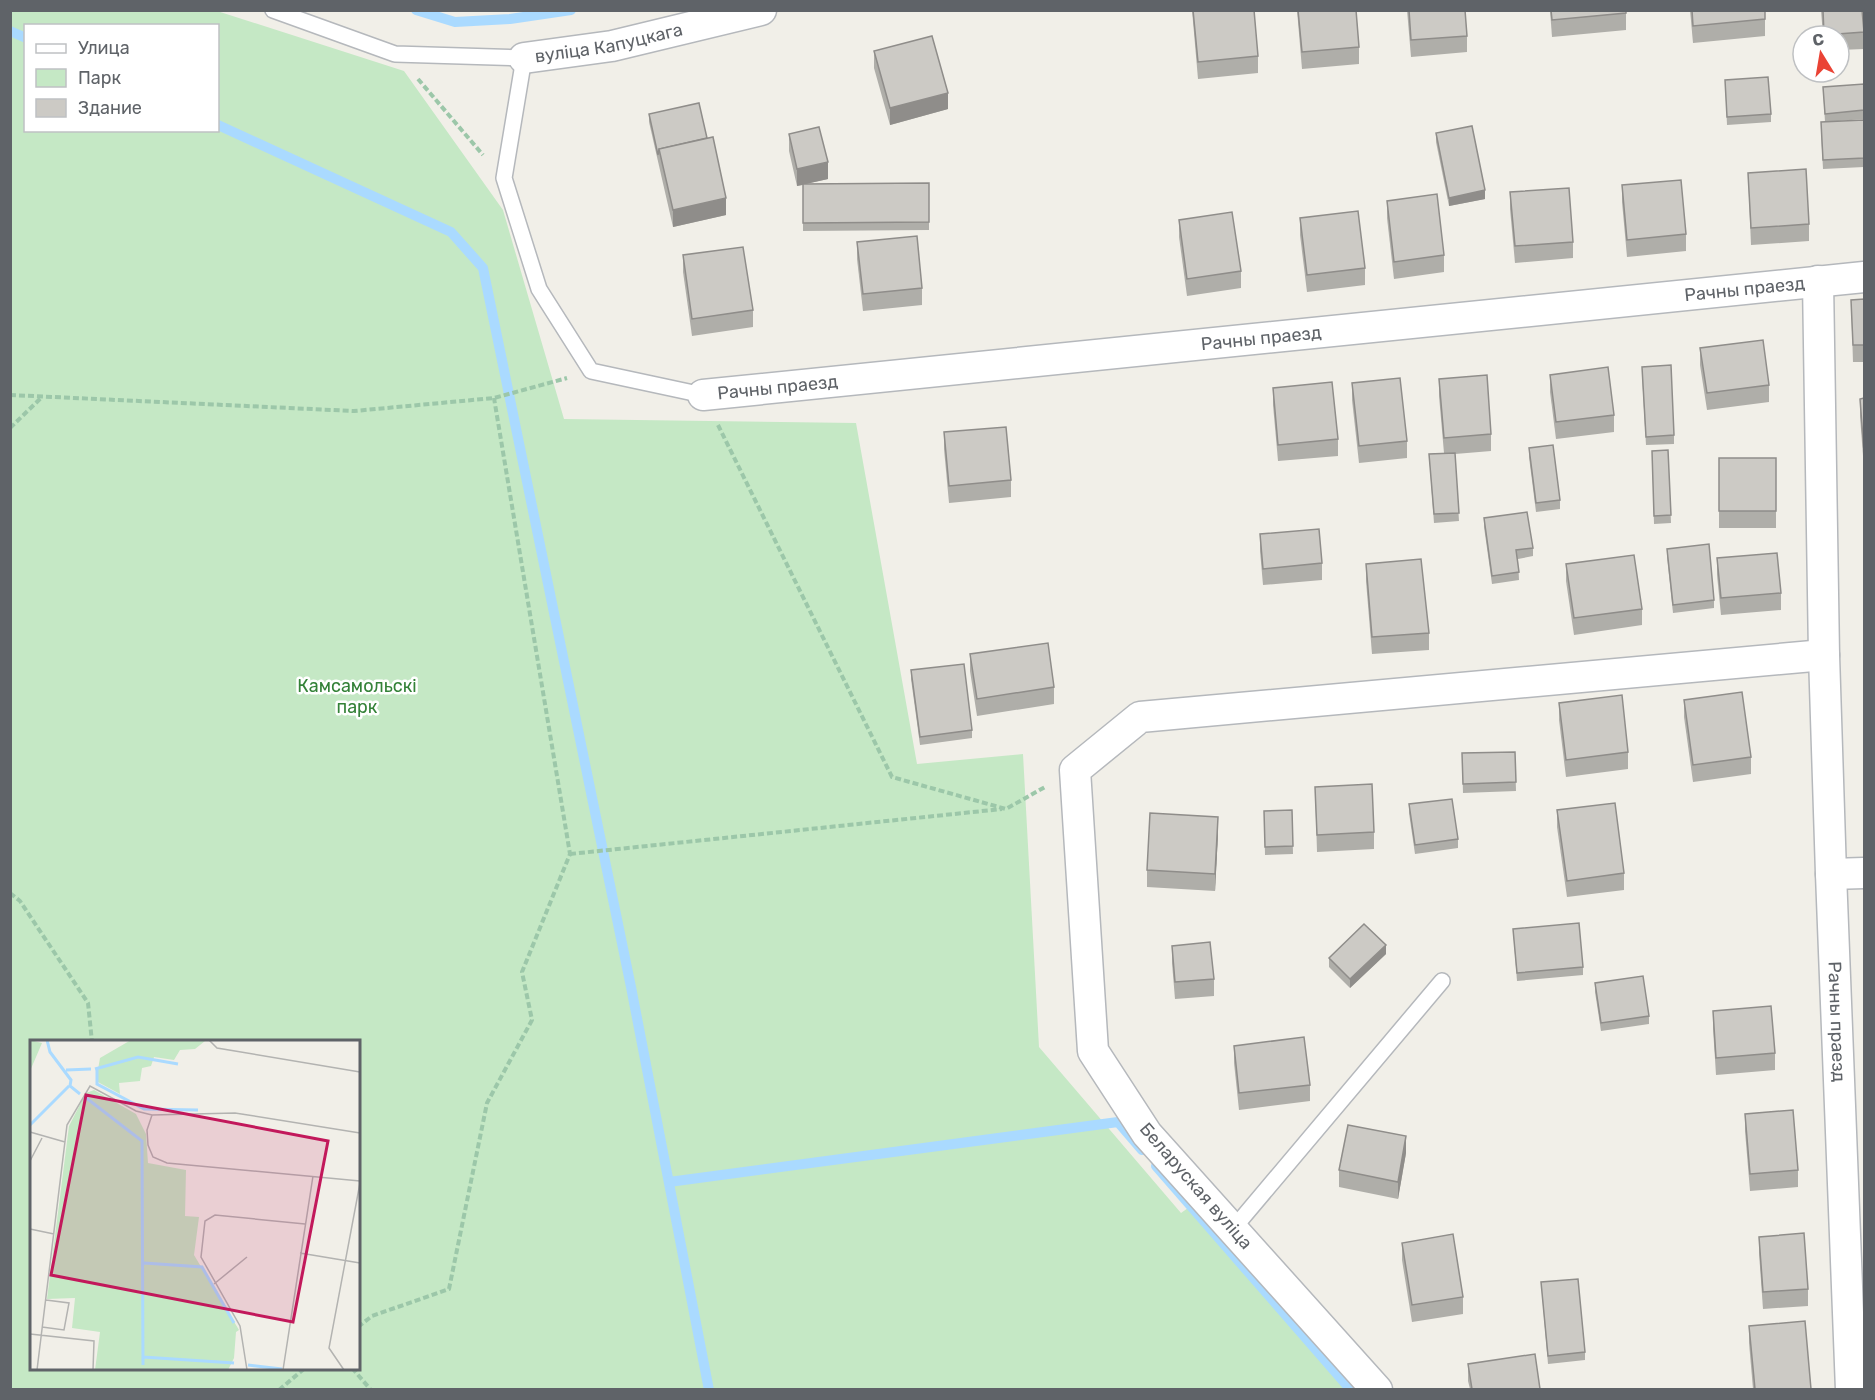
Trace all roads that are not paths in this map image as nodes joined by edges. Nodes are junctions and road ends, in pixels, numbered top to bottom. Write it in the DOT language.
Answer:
graph roads {
  1 [pos="273,10"];
  2 [pos="761,10"];
  3 [pos="524,58"];
  4 [pos="1864,277"];
  5 [pos="1818,281"];
  6 [pos="703,394"];
  7 [pos="1824,655"];
  8 [pos="1864,873"];
  9 [pos="1831,874"];
  10 [pos="1442,981"];
  11 [pos="1233,1230"];
  12 [pos="1377,1389"];
  13 [pos="1851,1389"];
  1 -- 3 [label="lane"];
  2 -- 3 [label="street, вуліца Капуцкага"];
  3 -- 6 [label="lane"];
  4 -- 5 [label="street, Рачны праезд"];
  5 -- 6 [label="street, Рачны праезд"];
  5 -- 7 [label="street, Рачны праезд"];
  7 -- 9 [label="street, Рачны праезд"];
  7 -- 11 [label="street, Беларуская вуліца"];
  8 -- 9 [label="street"];
  9 -- 13 [label="street, Рачны праезд"];
  10 -- 11 [label="lane"];
  11 -- 12 [label="street, Беларуская вуліца"];
}
